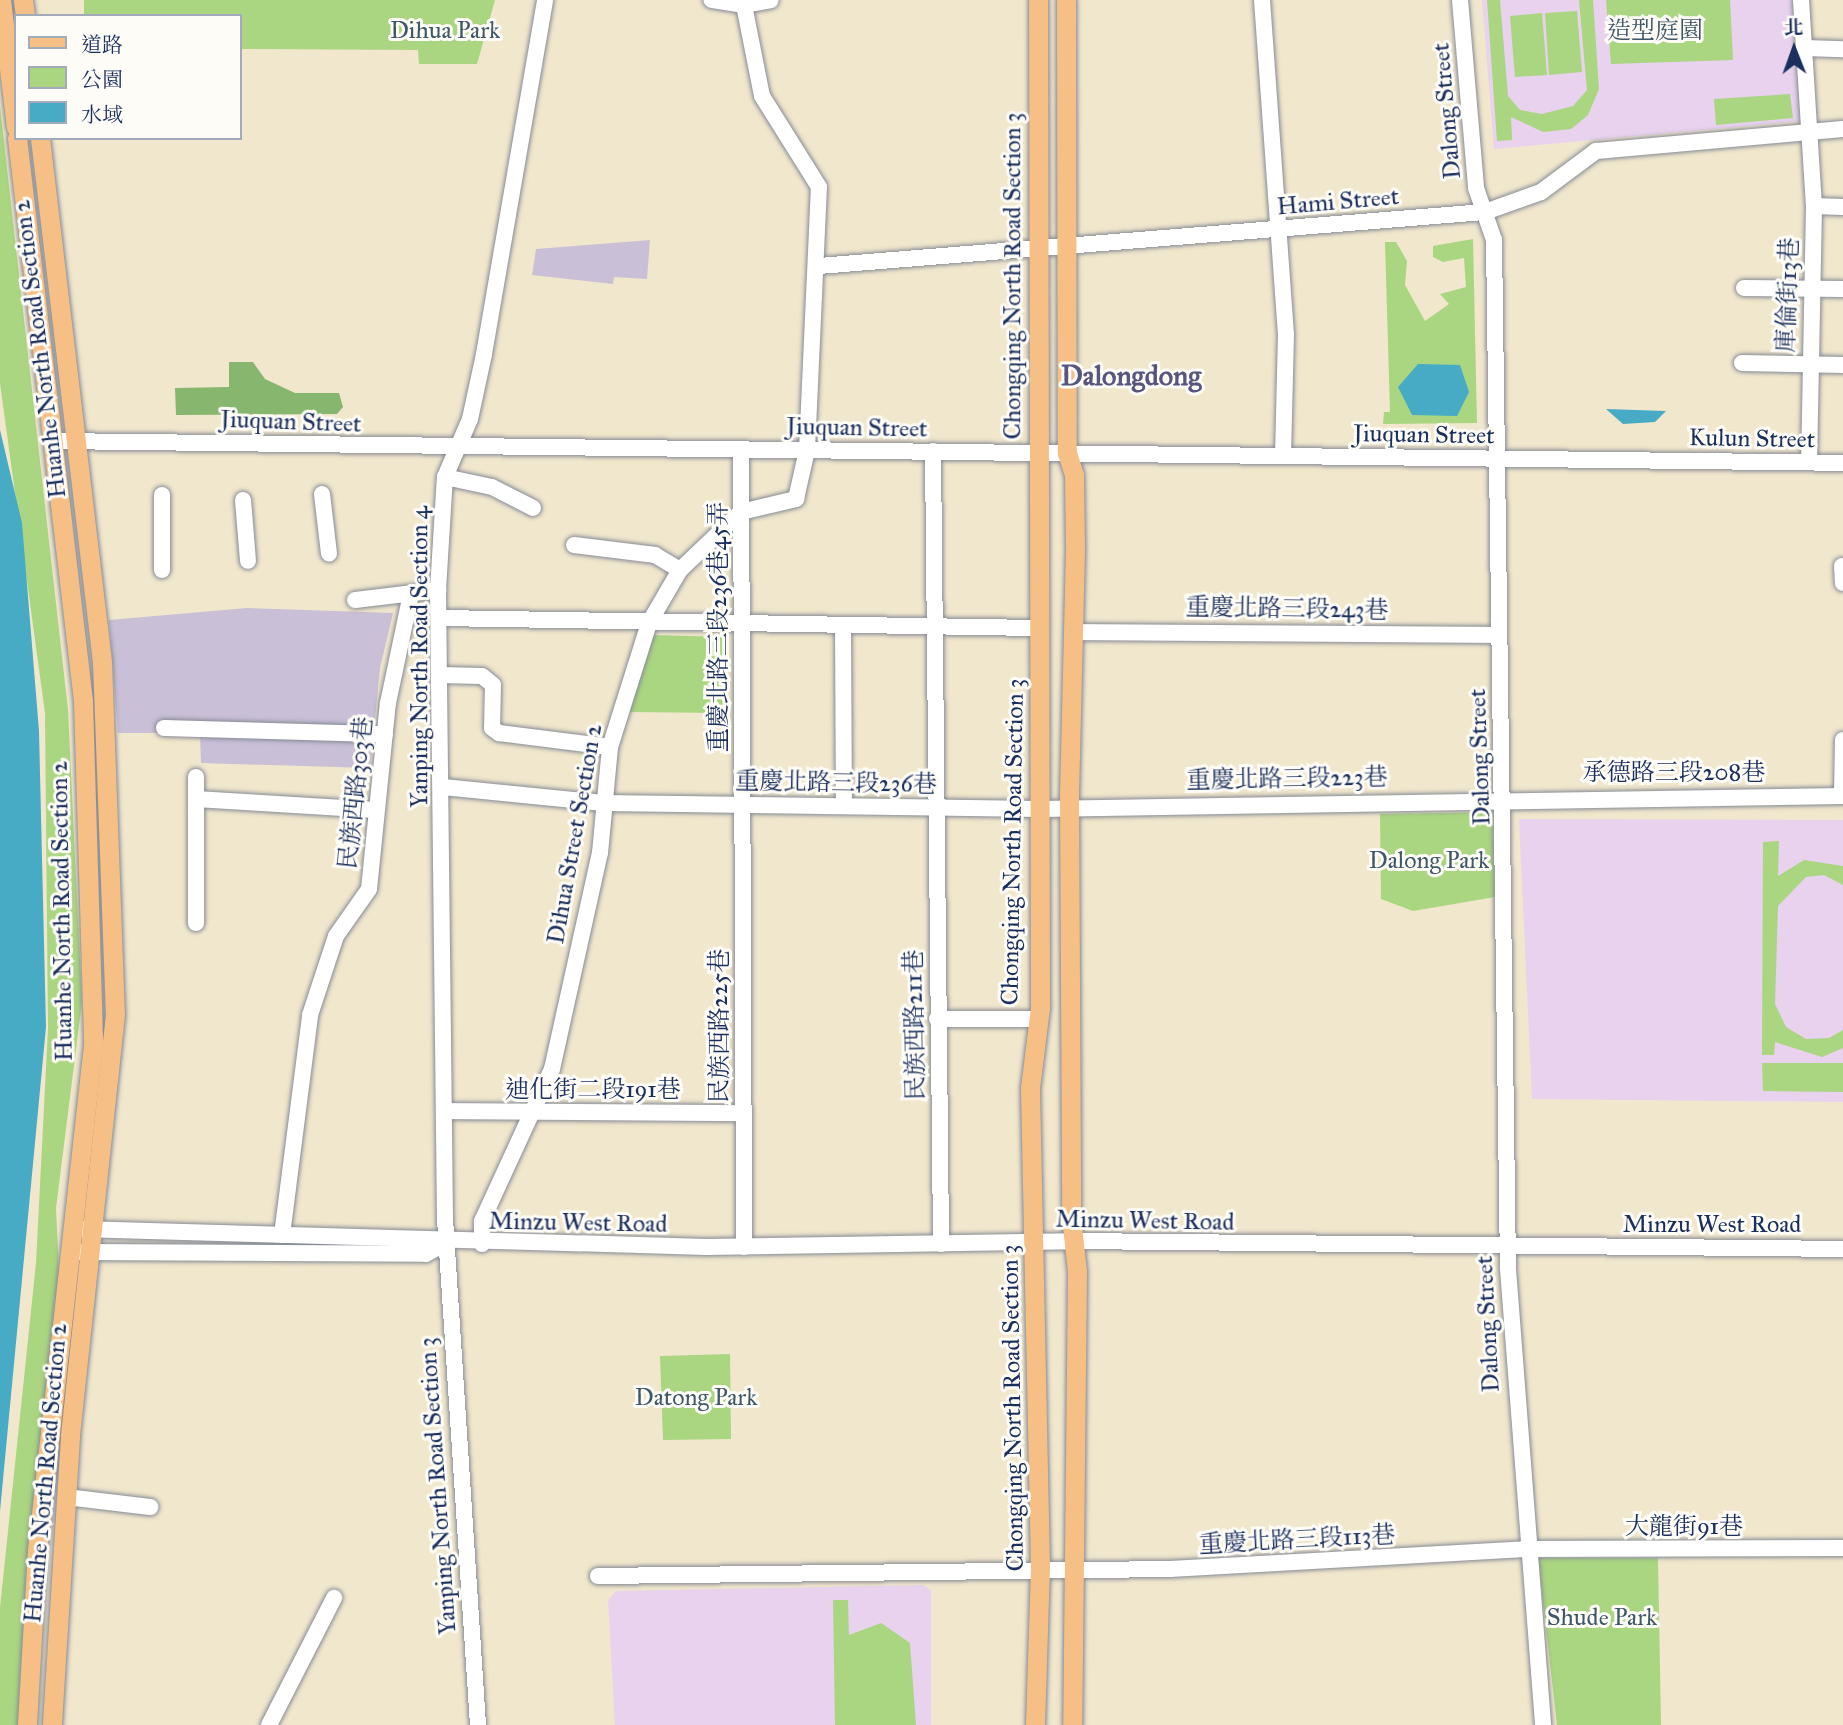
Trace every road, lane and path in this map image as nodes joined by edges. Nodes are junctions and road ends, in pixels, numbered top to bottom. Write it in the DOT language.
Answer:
graph roads {
  1 [pos="1,0"];
  2 [pos="545,0"];
  3 [pos="711,0"];
  4 [pos="771,0"];
  5 [pos="1038,0"];
  6 [pos="1066,0"];
  7 [pos="1262,0"];
  8 [pos="1460,0"];
  9 [pos="1801,0"];
  10 [pos="744,5"];
  11 [pos="1805,48"];
  12 [pos="1843,49"];
  13 [pos="14,110"];
  14 [pos="1811,129"];
  15 [pos="1843,129"];
  16 [pos="17,140"];
  17 [pos="40,140"];
  18 [pos="1814,206"];
  19 [pos="1843,207"];
  20 [pos="1485,212"];
  21 [pos="1279,230"];
  22 [pos="1067,248"];
  23 [pos="1039,250"];
  24 [pos="819,266"];
  25 [pos="1744,288"];
  26 [pos="1810,288"];
  27 [pos="1843,289"];
  28 [pos="1742,363"];
  29 [pos="1808,363"];
  30 [pos="1843,365"];
  31 [pos="76,440"];
  32 [pos="53,441"];
  33 [pos="459,449"];
  34 [pos="741,450"];
  35 [pos="807,450"];
  36 [pos="933,451"];
  37 [pos="1037,453"];
  38 [pos="1067,453"];
  39 [pos="1283,455"];
  40 [pos="1496,459"];
  41 [pos="1661,460"];
  42 [pos="1809,462"];
  43 [pos="1843,463"];
  44 [pos="445,477"];
  45 [pos="322,494"];
  46 [pos="162,495"];
  47 [pos="243,500"];
  48 [pos="533,508"];
  49 [pos="741,512"];
  50 [pos="574,545"];
  51 [pos="329,554"];
  52 [pos="248,561"];
  53 [pos="1842,566"];
  54 [pos="162,570"];
  55 [pos="680,570"];
  56 [pos="1843,583"];
  57 [pos="438,590"];
  58 [pos="411,594"];
  59 [pos="355,600"];
  60 [pos="439,618"];
  61 [pos="649,623"];
  62 [pos="741,626"];
  63 [pos="843,626"];
  64 [pos="935,627"];
  65 [pos="1038,628"];
  66 [pos="1074,632"];
  67 [pos="1499,635"];
  68 [pos="440,675"];
  69 [pos="164,727"];
  70 [pos="384,734"];
  71 [pos="1843,740"];
  72 [pos="610,747"];
  73 [pos="196,777"];
  74 [pos="443,787"];
  75 [pos="1842,796"];
  76 [pos="1505,797"];
  77 [pos="196,799"];
  78 [pos="603,803"];
  79 [pos="742,804"];
  80 [pos="844,805"];
  81 [pos="935,806"];
  82 [pos="1069,807"];
  83 [pos="1040,808"];
  84 [pos="376,810"];
  85 [pos="196,923"];
  86 [pos="937,1019"];
  87 [pos="1035,1019"];
  88 [pos="444,1111"];
  89 [pos="743,1113"];
  90 [pos="532,1114"];
  91 [pos="72,1228"];
  92 [pos="94,1230"];
  93 [pos="282,1235"];
  94 [pos="1072,1241"];
  95 [pos="1037,1242"];
  96 [pos="446,1243"];
  97 [pos="482,1244"];
  98 [pos="941,1244"];
  99 [pos="744,1247"];
  100 [pos="1507,1247"];
  101 [pos="1843,1249"];
  102 [pos="69,1252"];
  103 [pos="92,1252"];
  104 [pos="66,1497"];
  105 [pos="150,1507"];
  106 [pos="1843,1548"];
  107 [pos="1525,1549"];
  108 [pos="1071,1565"];
  109 [pos="1040,1567"];
  110 [pos="598,1576"];
  111 [pos="334,1598"];
  112 [pos="27,1725"];
  113 [pos="52,1725"];
  114 [pos="269,1725"];
  115 [pos="478,1725"];
  116 [pos="1035,1725"];
  117 [pos="1072,1725"];
  118 [pos="1543,1725"];
  1 -- 13 [label="main road"];
  2 -- 33 [label="street, Yanping North Road Section 4"];
  3 -- 10 [label="street"];
  4 -- 10 [label="street"];
  5 -- 23 [label="main road, Chongqing North Road Section 3"];
  6 -- 22 [label="main road"];
  7 -- 21 [label="street"];
  8 -- 20 [label="street, Dalong Street"];
  9 -- 11 [label="street, 庫倫街13巷"];
  10 -- 24 [label="street"];
  11 -- 12 [label="street"];
  11 -- 14 [label="street, 庫倫街13巷"];
  14 -- 15 [label="street, Hami Street"];
  14 -- 18 [label="street, 庫倫街13巷"];
  14 -- 20 [label="street, Hami Street"];
  16 -- 32 [label="main road, Huanhe North Road Section 2"];
  17 -- 31 [label="main road, Huanhe North Road Section 2"];
  18 -- 19 [label="street"];
  18 -- 26 [label="street, 庫倫街13巷"];
  20 -- 21 [label="street, Hami Street"];
  20 -- 40 [label="street, Dalong Street"];
  21 -- 22 [label="street, Hami Street"];
  21 -- 39 [label="street"];
  22 -- 23 [label="street, Hami Street"];
  22 -- 38 [label="main road"];
  23 -- 24 [label="street, Hami Street"];
  23 -- 37 [label="main road, Chongqing North Road Section 3"];
  24 -- 35 [label="street"];
  25 -- 26 [label="street"];
  26 -- 27 [label="street"];
  26 -- 29 [label="street, 庫倫街13巷"];
  28 -- 29 [label="street"];
  29 -- 30 [label="street"];
  29 -- 42 [label="street, 庫倫街13巷"];
  31 -- 32 [label="street, Jiuquan Street"];
  31 -- 33 [label="street, Jiuquan Street"];
  31 -- 92 [label="main road, Huanhe North Road Section 2"];
  32 -- 91 [label="main road, Huanhe North Road Section 2"];
  33 -- 34 [label="street, Jiuquan Street"];
  33 -- 44 [label="street, Yanping North Road Section 4"];
  34 -- 35 [label="street, Jiuquan Street"];
  34 -- 49 [label="street, 重慶北路三段236巷45弄"];
  35 -- 36 [label="street, Jiuquan Street"];
  35 -- 49 [label="street"];
  36 -- 37 [label="street, Jiuquan Street"];
  36 -- 64 [label="street, 民族西路211巷"];
  37 -- 38 [label="street, Jiuquan Street"];
  37 -- 65 [label="main road, Chongqing North Road Section 3"];
  38 -- 39 [label="street, Jiuquan Street"];
  38 -- 66 [label="main road"];
  39 -- 40 [label="street, Jiuquan Street"];
  40 -- 41 [label="street, Jiuquan Street"];
  40 -- 67 [label="street, Dalong Street"];
  41 -- 42 [label="street, Kulun Street"];
  42 -- 43 [label="street, Kulun Street"];
  44 -- 48 [label="street"];
  44 -- 57 [label="street, Yanping North Road Section 4"];
  45 -- 51 [label="street"];
  46 -- 54 [label="street"];
  47 -- 52 [label="street"];
  49 -- 55 [label="street, Dihua Street Section 2"];
  49 -- 62 [label="street, 重慶北路三段236巷45弄"];
  50 -- 55 [label="street"];
  53 -- 56 [label="street"];
  55 -- 61 [label="street, Dihua Street Section 2"];
  57 -- 58 [label="street"];
  57 -- 60 [label="street, Yanping North Road Section 4"];
  58 -- 59 [label="street"];
  58 -- 70 [label="street, 民族西路303巷"];
  60 -- 61 [label="street"];
  60 -- 68 [label="street, Yanping North Road Section 4"];
  61 -- 62 [label="street"];
  61 -- 72 [label="street, Dihua Street Section 2"];
  62 -- 63 [label="street"];
  62 -- 79 [label="street, 重慶北路三段236巷45弄"];
  63 -- 64 [label="street"];
  63 -- 80 [label="street"];
  64 -- 65 [label="street"];
  64 -- 81 [label="street, 民族西路211巷"];
  65 -- 83 [label="main road, Chongqing North Road Section 3"];
  66 -- 67 [label="street, 重慶北路三段243巷"];
  66 -- 82 [label="main road"];
  67 -- 76 [label="street, Dalong Street"];
  68 -- 72 [label="street"];
  68 -- 74 [label="street, Yanping North Road Section 4"];
  69 -- 70 [label="street"];
  70 -- 84 [label="street, 民族西路303巷"];
  71 -- 75 [label="street"];
  72 -- 78 [label="street, Dihua Street Section 2"];
  73 -- 77 [label="street"];
  74 -- 78 [label="street, 重慶北路三段236巷"];
  74 -- 88 [label="street, Yanping North Road Section 4"];
  75 -- 76 [label="street, 承德路三段208巷"];
  76 -- 82 [label="street, 重慶北路三段223巷"];
  76 -- 100 [label="street, Dalong Street"];
  77 -- 84 [label="street"];
  77 -- 85 [label="street"];
  78 -- 79 [label="street, 重慶北路三段236巷"];
  78 -- 90 [label="street, Dihua Street Section 2"];
  79 -- 80 [label="street, 重慶北路三段236巷"];
  79 -- 89 [label="street, 民族西路225巷"];
  80 -- 81 [label="street, 重慶北路三段236巷"];
  81 -- 83 [label="street, 重慶北路三段236巷"];
  81 -- 86 [label="street, 民族西路211巷"];
  82 -- 83 [label="street, 重慶北路三段236巷"];
  82 -- 94 [label="main road"];
  83 -- 87 [label="main road, Chongqing North Road Section 3"];
  84 -- 93 [label="street, 民族西路303巷"];
  86 -- 87 [label="street"];
  86 -- 98 [label="street, 民族西路211巷"];
  87 -- 95 [label="main road, Chongqing North Road Section 3"];
  88 -- 90 [label="street, 迪化街二段191巷"];
  88 -- 96 [label="street, Yanping North Road Section 4"];
  89 -- 90 [label="street, 迪化街二段191巷"];
  89 -- 99 [label="street, 民族西路225巷"];
  90 -- 97 [label="street, Dihua Street Section 2"];
  91 -- 92 [label="street, Minzu West Road"];
  91 -- 102 [label="main road, Huanhe North Road Section 2"];
  92 -- 93 [label="street, Minzu West Road"];
  92 -- 103 [label="main road, Huanhe North Road Section 2"];
  93 -- 96 [label="street, Minzu West Road"];
  94 -- 95 [label="street, Minzu West Road"];
  94 -- 100 [label="street, Minzu West Road"];
  94 -- 108 [label="main road"];
  95 -- 98 [label="street, Minzu West Road"];
  95 -- 109 [label="main road, Chongqing North Road Section 3"];
  96 -- 97 [label="street, Minzu West Road"];
  96 -- 103 [label="street, Minzu West Road"];
  96 -- 115 [label="street, Yanping North Road Section 3"];
  97 -- 99 [label="street, Minzu West Road"];
  98 -- 99 [label="street, Minzu West Road"];
  100 -- 101 [label="street, Minzu West Road"];
  100 -- 107 [label="street, Dalong Street"];
  102 -- 103 [label="street, Minzu West Road"];
  102 -- 112 [label="main road, Huanhe North Road Section 2"];
  103 -- 104 [label="main road, Huanhe North Road Section 2"];
  104 -- 105 [label="street"];
  104 -- 113 [label="main road, Huanhe North Road Section 2"];
  106 -- 107 [label="street, 大龍街91巷"];
  107 -- 108 [label="street, 重慶北路三段113巷"];
  107 -- 118 [label="street, Dalong Street"];
  108 -- 109 [label="street, 重慶北路三段113巷"];
  108 -- 117 [label="main road"];
  109 -- 110 [label="street, 重慶北路三段113巷"];
  109 -- 116 [label="main road, Chongqing North Road Section 3"];
  111 -- 114 [label="street"];
}
